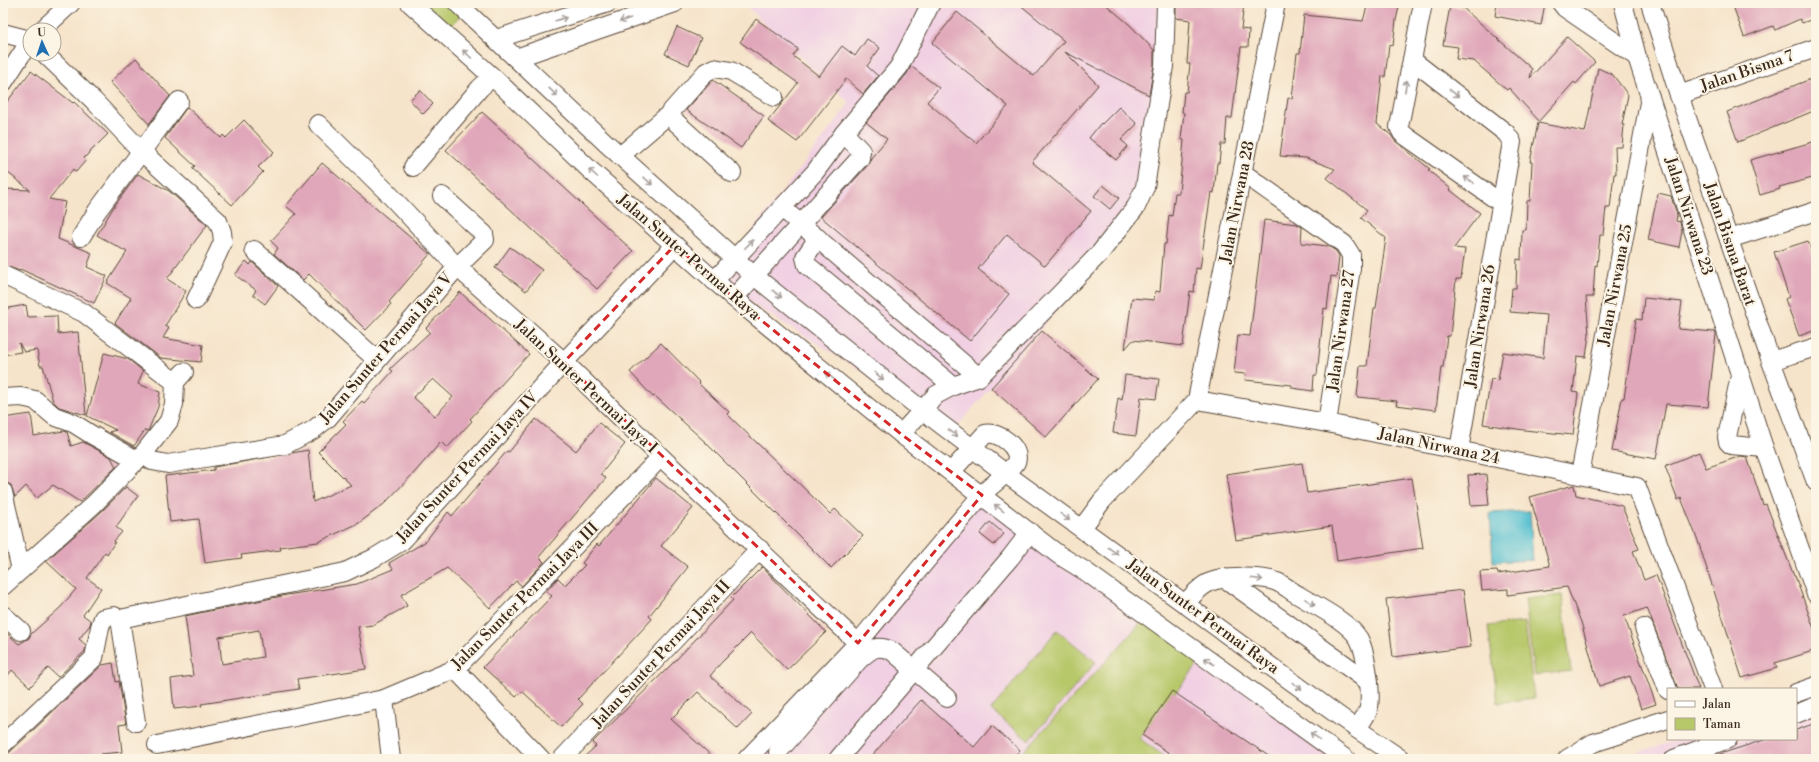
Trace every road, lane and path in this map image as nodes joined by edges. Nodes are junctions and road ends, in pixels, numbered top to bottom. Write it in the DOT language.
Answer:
graph roads {
  1 [pos="71,3"];
  2 [pos="410,3"];
  3 [pos="457,3"];
  4 [pos="608,3"];
  5 [pos="675,3"];
  6 [pos="931,3"];
  7 [pos="1166,3"];
  8 [pos="1276,3"];
  9 [pos="1423,3"];
  10 [pos="1561,3"];
  11 [pos="1623,3"];
  12 [pos="1650,3"];
  13 [pos="51,22"];
  14 [pos="3,33"];
  15 [pos="22,39"];
  16 [pos="496,39"];
  17 [pos="1816,48"];
  18 [pos="22,53"];
  19 [pos="1637,57"];
  20 [pos="516,58"];
  21 [pos="1412,60"];
  22 [pos="53,62"];
  23 [pos="492,77"];
  24 [pos="3,83"];
  25 [pos="1651,94"];
  26 [pos="1679,95"];
  27 [pos="774,98"];
  28 [pos="179,101"];
  29 [pos="668,114"];
  30 [pos="318,124"];
  31 [pos="844,133"];
  32 [pos="141,150"];
  33 [pos="620,156"];
  34 [pos="413,167"];
  35 [pos="815,172"];
  36 [pos="1243,172"];
  37 [pos="732,173"];
  38 [pos="833,188"];
  39 [pos="442,196"];
  40 [pos="1501,203"];
  41 [pos="782,208"];
  42 [pos="1816,211"];
  43 [pos="800,223"];
  44 [pos="81,237"];
  45 [pos="818,238"];
  46 [pos="1729,239"];
  47 [pos="675,245"];
  48 [pos="254,250"];
  49 [pos="735,259"];
  50 [pos="456,267"];
  51 [pos="3,275"];
  52 [pos="753,275"];
  53 [pos="714,281"];
  54 [pos="734,298"];
  55 [pos="196,300"];
  56 [pos="1816,347"];
  57 [pos="377,360"];
  58 [pos="1771,361"];
  59 [pos="564,362"];
  60 [pos="1740,376"];
  61 [pos="979,378"];
  62 [pos="953,386"];
  63 [pos="3,398"];
  64 [pos="1197,400"];
  65 [pos="922,410"];
  66 [pos="1327,423"];
  67 [pos="901,434"];
  68 [pos="972,447"];
  69 [pos="1764,448"];
  70 [pos="1459,450"];
  71 [pos="662,457"];
  72 [pos="144,458"];
  73 [pos="951,472"];
  74 [pos="1005,473"];
  75 [pos="1580,475"];
  76 [pos="1815,479"];
  77 [pos="3,492"];
  78 [pos="982,495"];
  79 [pos="1082,528"];
  80 [pos="1030,532"];
  81 [pos="760,549"];
  82 [pos="21,570"];
  83 [pos="1224,578"];
  84 [pos="3,586"];
  85 [pos="1816,594"];
  86 [pos="1185,603"];
  87 [pos="3,615"];
  88 [pos="120,619"];
  89 [pos="1644,628"];
  90 [pos="21,631"];
  91 [pos="858,643"];
  92 [pos="455,669"];
  93 [pos="913,670"];
  94 [pos="1368,682"];
  95 [pos="1816,686"];
  96 [pos="1667,688"];
  97 [pos="1713,688"];
  98 [pos="1797,693"];
  99 [pos="947,698"];
  100 [pos="384,699"];
  101 [pos="1816,706"];
  102 [pos="1797,714"];
  103 [pos="1667,719"];
  104 [pos="136,722"];
  105 [pos="1357,729"];
  106 [pos="1725,740"];
  107 [pos="3,744"];
  108 [pos="157,745"];
  109 [pos="778,752"];
  110 [pos="391,759"];
  111 [pos="541,759"];
  112 [pos="562,759"];
  113 [pos="747,759"];
  114 [pos="838,759"];
  115 [pos="1346,759"];
  116 [pos="1401,759"];
  117 [pos="1567,759"];
  118 [pos="1674,759"];
  1 -- 13 [label="street"];
  23 -- 2 [label="street, Jalan Sunter Permai Raya, one-way"];
  3 -- 16 [label="street, Jalan Sunter Permai Raya"];
  16 -- 4 [label="street, one-way"];
  5 -- 20 [label="street, one-way"];
  6 -- 31 [label="street"];
  7 -- 61 [label="street"];
  8 -- 36 [label="street, Jalan Nirwana 28"];
  9 -- 21 [label="street"];
  10 -- 19 [label="street"];
  11 -- 19 [label="street, Jalan Nirwana 23"];
  12 -- 26 [label="street, Jalan Bisma Barat"];
  14 -- 15 [label="street"];
  16 -- 20 [label="street, Jalan Sunter Permai Raya"];
  17 -- 26 [label="street, Jalan Bisma 7"];
  18 -- 24 [label="street"];
  19 -- 25 [label="street, Jalan Nirwana 23"];
  20 -- 33 [label="street, Jalan Sunter Permai Raya, one-way"];
  21 -- 40 [label="street, Jalan Nirwana 26, one-way"];
  40 -- 21 [label="street, one-way"];
  22 -- 32 [label="street"];
  23 -- 34 [label="street"];
  47 -- 23 [label="street, Jalan Sunter Permai Raya, one-way"];
  25 -- 60 [label="street, Jalan Nirwana 23"];
  25 -- 75 [label="street, Jalan Nirwana 25"];
  26 -- 46 [label="street, Jalan Bisma Barat"];
  27 -- 29 [label="street"];
  28 -- 32 [label="street"];
  29 -- 33 [label="street"];
  29 -- 37 [label="street"];
  30 -- 50 [label="street, Jalan Sunter Permai Jaya I"];
  31 -- 35 [label="street"];
  31 -- 38 [label="street"];
  32 -- 44 [label="street"];
  32 -- 55 [label="street"];
  33 -- 49 [label="street, Jalan Sunter Permai Raya, one-way"];
  35 -- 38 [label="street"];
  35 -- 41 [label="street"];
  36 -- 64 [label="street, Jalan Nirwana 28"];
  36 -- 66 [label="street, Jalan Nirwana 27"];
  38 -- 43 [label="street"];
  39 -- 50 [label="street, Jalan Sunter Permai Jaya V"];
  40 -- 70 [label="street, Jalan Nirwana 26"];
  41 -- 43 [label="street"];
  49 -- 41 [label="street, one-way"];
  42 -- 46 [label="street"];
  43 -- 45 [label="street"];
  43 -- 52 [label="street"];
  45 -- 61 [label="street"];
  45 -- 62 [label="street"];
  46 -- 58 [label="street, Jalan Bisma Barat"];
  47 -- 53 [label="street, Jalan Sunter Permai Raya"];
  47 -- 59 [label="street, Jalan Sunter Permai Jaya IV"];
  48 -- 57 [label="street"];
  49 -- 52 [label="street, Jalan Sunter Permai Raya"];
  49 -- 53 [label="street"];
  50 -- 57 [label="street, Jalan Sunter Permai Jaya V"];
  50 -- 59 [label="street, Jalan Sunter Permai Jaya I"];
  51 -- 72 [label="street"];
  52 -- 54 [label="street"];
  52 -- 65 [label="street, Jalan Sunter Permai Raya, one-way"];
  53 -- 54 [label="street, Jalan Sunter Permai Raya"];
  67 -- 54 [label="street, Jalan Sunter Permai Raya, one-way"];
  56 -- 58 [label="street"];
  57 -- 72 [label="street, Jalan Sunter Permai Jaya V"];
  58 -- 76 [label="street, Jalan Bisma Barat"];
  59 -- 71 [label="street, Jalan Sunter Permai Jaya I"];
  59 -- 88 [label="street, Jalan Sunter Permai Jaya IV"];
  60 -- 69 [label="street, Jalan Nirwana 23"];
  60 -- 69 [label="street, Jalan Nirwana 23"];
  61 -- 62 [label="street"];
  62 -- 65 [label="street"];
  63 -- 72 [label="street"];
  64 -- 66 [label="street, Jalan Nirwana 24"];
  64 -- 79 [label="street"];
  65 -- 67 [label="street"];
  65 -- 68 [label="street, Jalan Sunter Permai Raya, one-way"];
  66 -- 70 [label="street, Jalan Nirwana 24"];
  67 -- 73 [label="street, Jalan Sunter Permai Raya"];
  68 -- 73 [label="street"];
  68 -- 74 [label="street, Jalan Sunter Permai Raya"];
  68 -- 74 [label="street"];
  69 -- 85 [label="street, Jalan Nirwana 23"];
  70 -- 75 [label="street, Jalan Nirwana 24"];
  71 -- 81 [label="street, Jalan Sunter Permai Jaya I"];
  71 -- 92 [label="street, Jalan Sunter Permai Jaya III"];
  72 -- 82 [label="street"];
  73 -- 78 [label="street, Jalan Sunter Permai Raya"];
  74 -- 78 [label="street"];
  74 -- 79 [label="street, Jalan Sunter Permai Raya, one-way"];
  75 -- 97 [label="street, Jalan Nirwana 24"];
  77 -- 82 [label="street"];
  80 -- 78 [label="street, Jalan Sunter Permai Raya, one-way"];
  78 -- 91 [label="street"];
  79 -- 86 [label="street, Jalan Sunter Permai Raya, one-way"];
  80 -- 93 [label="street"];
  115 -- 80 [label="street, Jalan Sunter Permai Raya, one-way"];
  81 -- 91 [label="street, Jalan Sunter Permai Jaya I"];
  81 -- 112 [label="street, Jalan Sunter Permai Jaya II"];
  82 -- 84 [label="street"];
  83 -- 86 [label="street"];
  83 -- 94 [label="street"];
  83 -- 94 [label="street, one-way"];
  86 -- 105 [label="street, Jalan Sunter Permai Raya, one-way"];
  87 -- 90 [label="street"];
  88 -- 104 [label="street"];
  88 -- 107 [label="street, Jalan Sunter Permai Jaya IV"];
  89 -- 96 [label="street"];
  91 -- 113 [label="street"];
  92 -- 100 [label="street, Jalan Sunter Permai Jaya III"];
  92 -- 111 [label="street"];
  93 -- 99 [label="street"];
  93 -- 109 [label="street"];
  93 -- 114 [label="street"];
  94 -- 105 [label="street"];
  95 -- 98 [label="street"];
  100 -- 108 [label="street, Jalan Sunter Permai Jaya III"];
  100 -- 110 [label="street"];
  101 -- 102 [label="street"];
  103 -- 117 [label="street"];
  105 -- 116 [label="street, Jalan Sunter Permai Raya"];
  106 -- 118 [label="street"];
}
